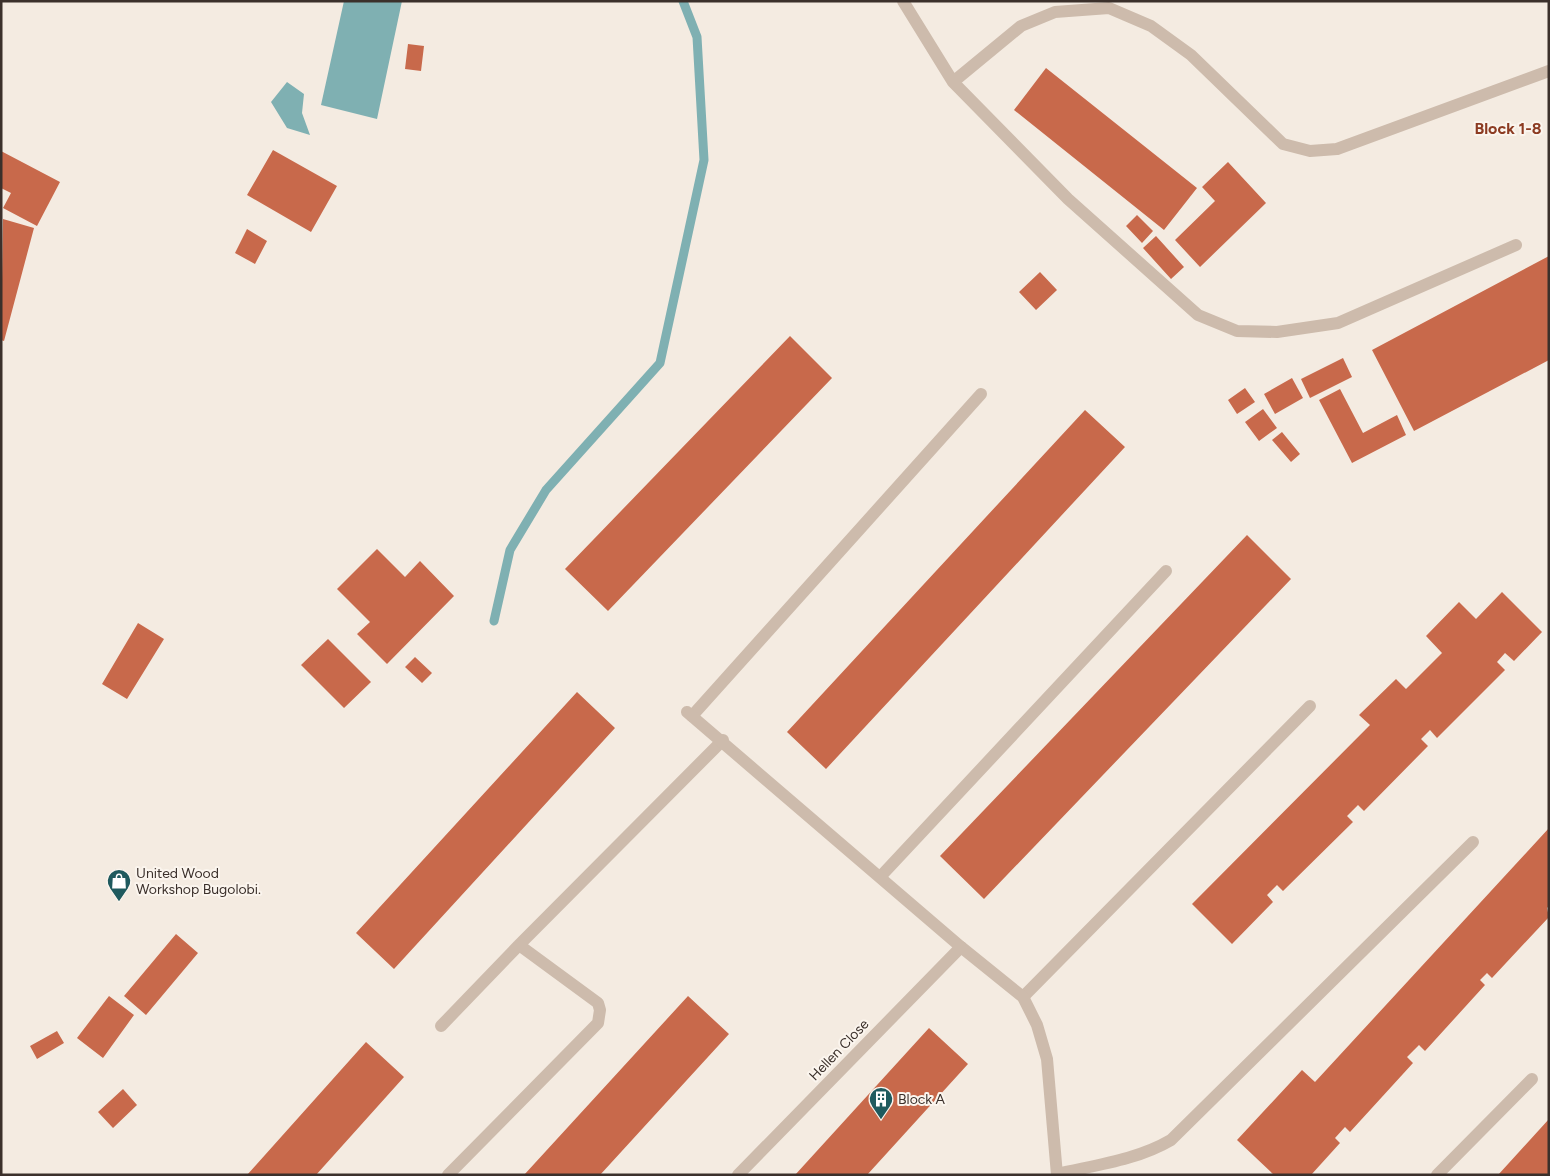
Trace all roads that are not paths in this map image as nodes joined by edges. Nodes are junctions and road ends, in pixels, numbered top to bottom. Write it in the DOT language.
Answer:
graph roads {
  1 [pos="903,1"];
  2 [pos="1549,71"];
  3 [pos="954,82"];
  4 [pos="1516,245"];
  5 [pos="981,394"];
  6 [pos="1166,571"];
  7 [pos="1310,706"];
  8 [pos="722,740"];
  9 [pos="1473,842"];
  10 [pos="881,876"];
  11 [pos="519,945"];
  12 [pos="961,947"];
  13 [pos="1023,997"];
  14 [pos="441,1026"];
  15 [pos="1532,1079"];
  16 [pos="1057,1174"];
  17 [pos="448,1175"];
  18 [pos="738,1175"];
  19 [pos="1437,1175"];
  1 -- 3 [label="street"];
  2 -- 3 [label="street"];
  3 -- 4 [label="street"];
  5 -- 8 [label="street"];
  6 -- 10 [label="street"];
  7 -- 13 [label="street"];
  8 -- 10 [label="street"];
  8 -- 11 [label="street"];
  9 -- 16 [label="street"];
  10 -- 12 [label="street"];
  11 -- 14 [label="street"];
  11 -- 17 [label="street"];
  12 -- 13 [label="street"];
  12 -- 18 [label="street, Hellen Close"];
  13 -- 16 [label="street"];
  15 -- 19 [label="street"];
}
